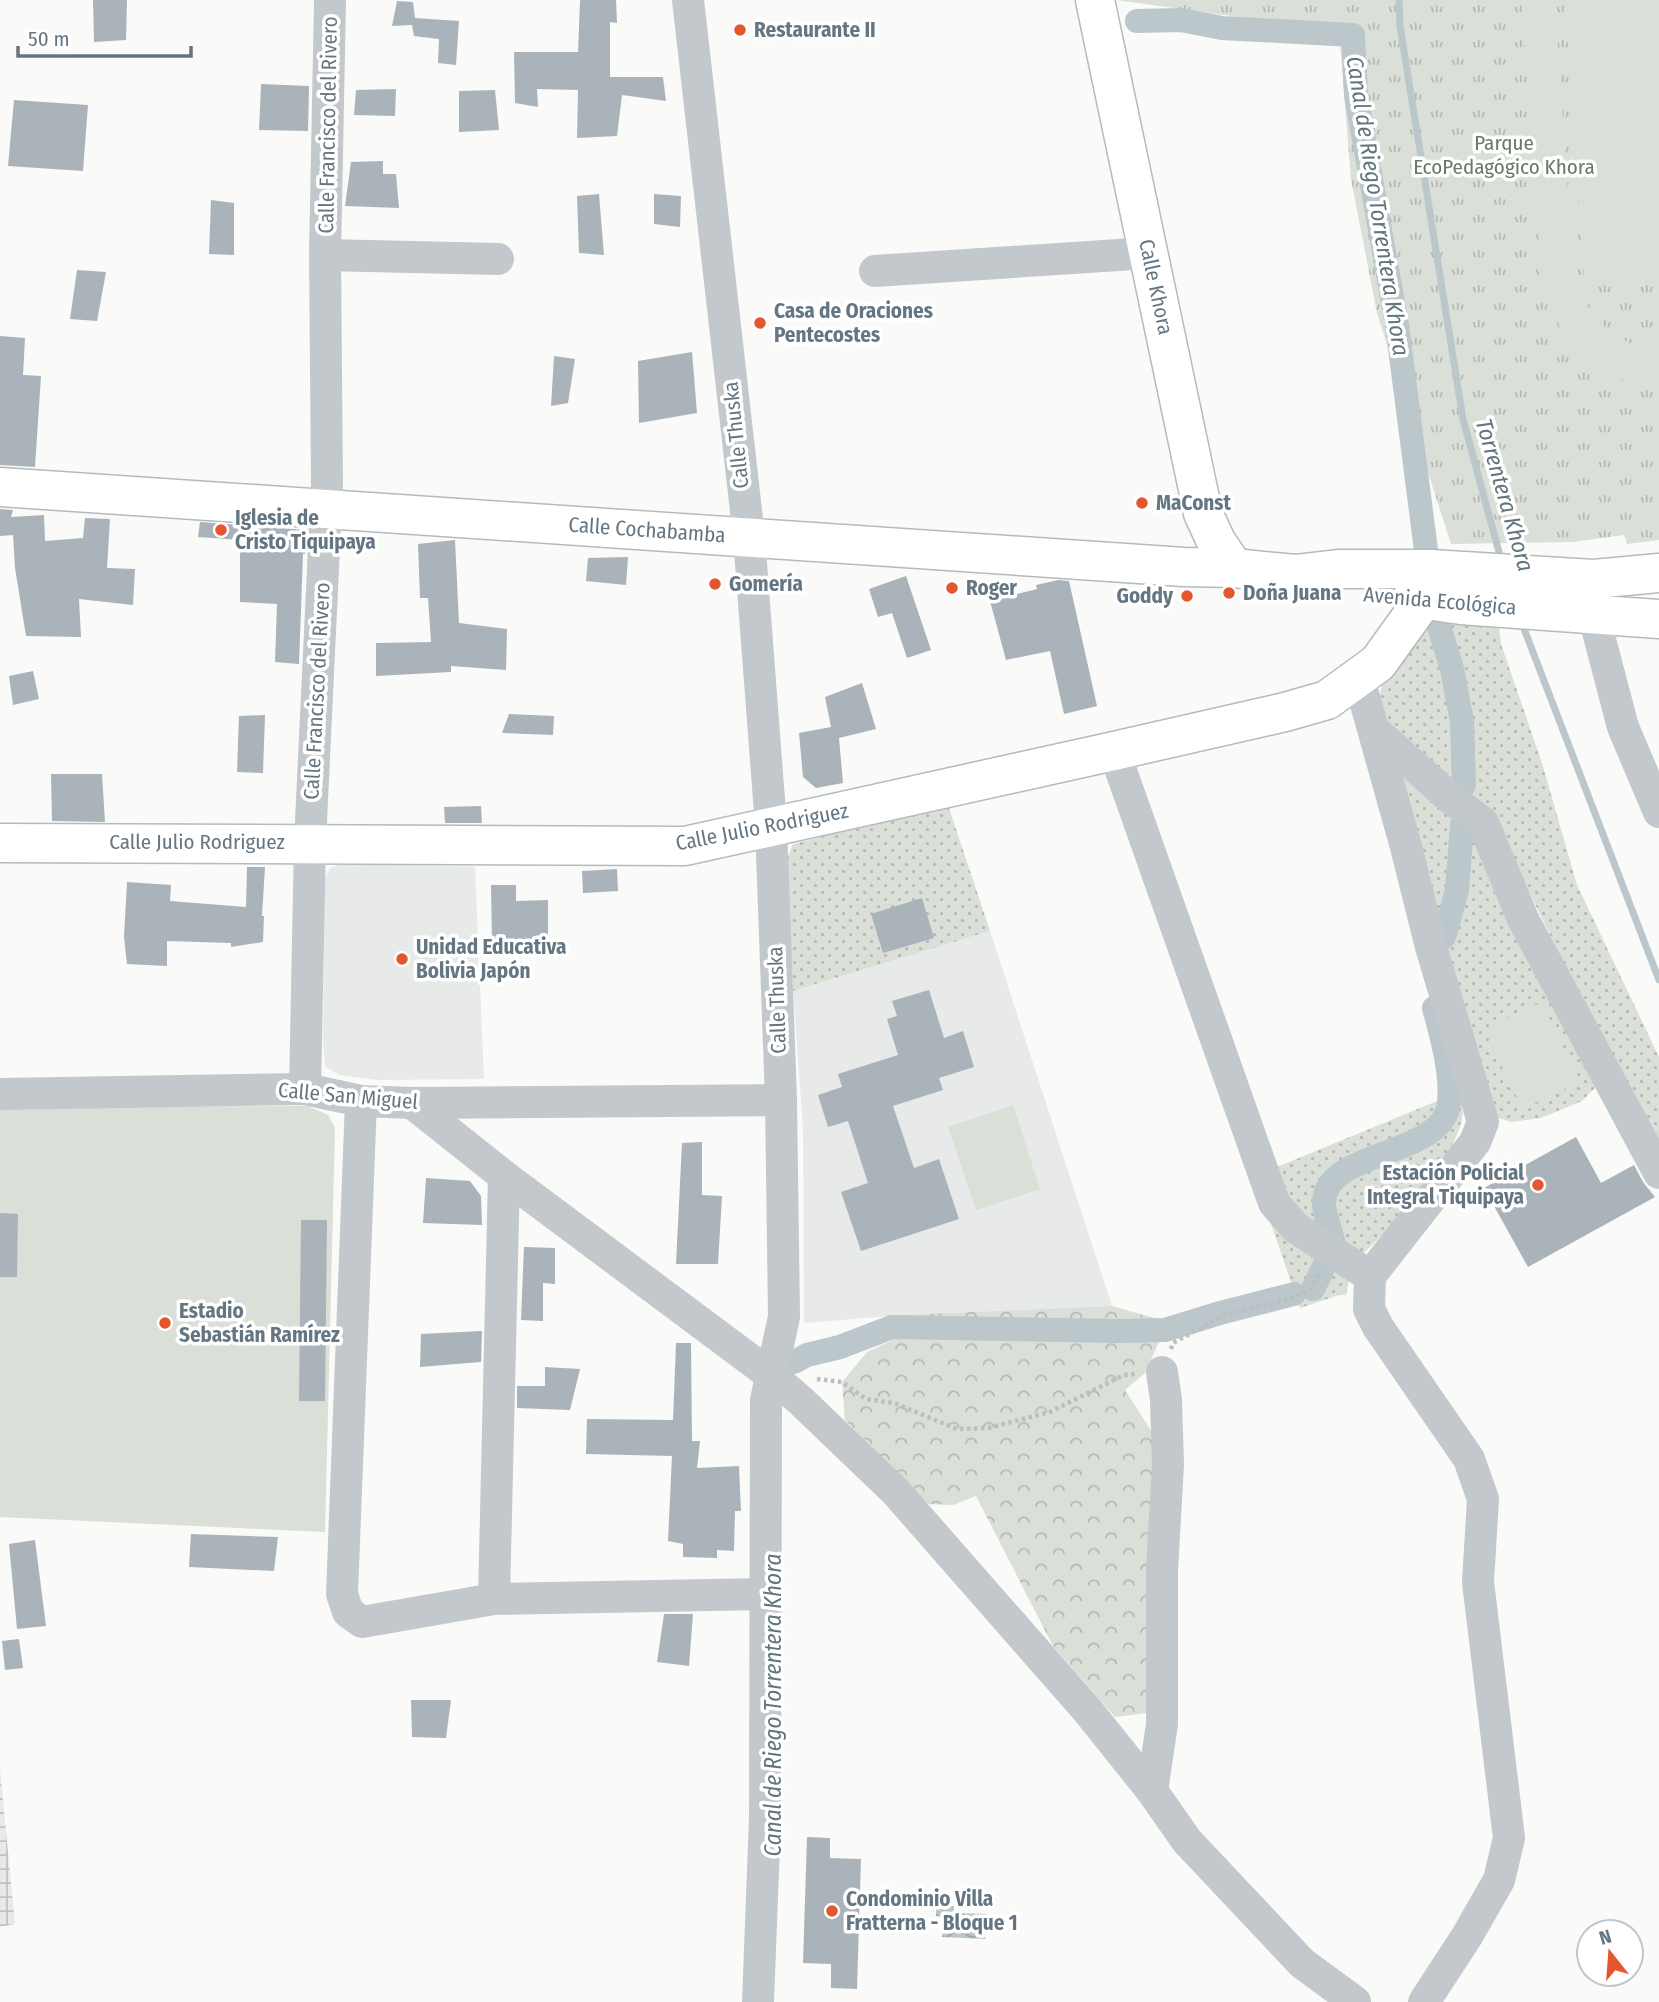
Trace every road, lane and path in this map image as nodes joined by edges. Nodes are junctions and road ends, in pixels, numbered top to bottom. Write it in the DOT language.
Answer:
graph roads {
  1 [pos="330,0"];
  2 [pos="688,0"];
  3 [pos="1095,0"];
  4 [pos="1149,253"];
  5 [pos="325,255"];
  6 [pos="498,259"];
  7 [pos="875,271"];
  8 [pos="0,488"];
  9 [pos="326,509"];
  10 [pos="749,537"];
  11 [pos="1234,568"];
  12 [pos="1659,573"];
  13 [pos="1295,574"];
  14 [pos="1478,584"];
  15 [pos="1424,599"];
  16 [pos="1571,600"];
  17 [pos="1659,619"];
  18 [pos="1359,679"];
  19 [pos="1375,732"];
  20 [pos="1114,751"];
  21 [pos="1659,811"];
  22 [pos="771,826"];
  23 [pos="310,842"];
  24 [pos="0,843"];
  25 [pos="305,1089"];
  26 [pos="0,1094"];
  27 [pos="781,1100"];
  28 [pos="361,1101"];
  29 [pos="412,1103"];
  30 [pos="1659,1173"];
  31 [pos="505,1176"];
  32 [pos="1327,1247"];
  33 [pos="1370,1276"];
  34 [pos="1162,1372"];
  35 [pos="772,1376"];
  36 [pos="801,1401"];
  37 [pos="764,1594"];
  38 [pos="494,1599"];
  39 [pos="1152,1791"];
  40 [pos="758,2002"];
  41 [pos="1355,2002"];
  42 [pos="1424,2002"];
  1 -- 5 [label="street, Calle Francisco del Rivero"];
  2 -- 10 [label="street, Calle Thuska"];
  3 -- 4 [label="main road, Calle Khora"];
  4 -- 7 [label="street"];
  4 -- 11 [label="main road, Calle Khora"];
  5 -- 6 [label="street"];
  5 -- 9 [label="street, Calle Francisco del Rivero"];
  8 -- 9 [label="main road, Calle Cochabamba"];
  9 -- 10 [label="main road, Calle Cochabamba"];
  9 -- 23 [label="street, Calle Francisco del Rivero"];
  10 -- 11 [label="main road, Calle Cochabamba"];
  10 -- 22 [label="street, Calle Thuska"];
  11 -- 13 [label="main road, Calle Cochabamba"];
  12 -- 16 [label="main road, Avenida Ecológica"];
  13 -- 14 [label="main road, Avenida Ecológica"];
  13 -- 15 [label="main road, Avenida Ecológica"];
  14 -- 15 [label="main road, Calle Julio Rodriguez"];
  14 -- 16 [label="main road, Avenida Ecológica"];
  15 -- 18 [label="main road, Calle Julio Rodriguez"];
  16 -- 17 [label="main road, Avenida Ecológica"];
  16 -- 21 [label="street"];
  18 -- 19 [label="street"];
  18 -- 20 [label="main road, Calle Julio Rodriguez"];
  19 -- 30 [label="street"];
  19 -- 33 [label="street"];
  20 -- 22 [label="main road, Calle Julio Rodriguez"];
  20 -- 32 [label="street"];
  22 -- 23 [label="main road, Calle Julio Rodriguez"];
  22 -- 27 [label="street, Calle Thuska"];
  23 -- 24 [label="main road, Calle Julio Rodriguez"];
  23 -- 25 [label="street, Calle Francisco del Rivero"];
  25 -- 26 [label="street, Calle San Miguel"];
  25 -- 28 [label="street, Calle San Miguel"];
  27 -- 29 [label="street, Calle San Miguel"];
  27 -- 35 [label="street, Calle Thuska"];
  28 -- 29 [label="street, Calle San Miguel"];
  28 -- 38 [label="street"];
  29 -- 31 [label="street"];
  31 -- 35 [label="street"];
  31 -- 38 [label="street"];
  32 -- 33 [label="street"];
  32 -- 34 [label="path"];
  33 -- 42 [label="street"];
  34 -- 36 [label="path"];
  34 -- 39 [label="street"];
  35 -- 36 [label="street"];
  35 -- 37 [label="street, Calle Thuska"];
  36 -- 39 [label="street"];
  37 -- 38 [label="street"];
  37 -- 40 [label="street, Calle Thuska"];
  39 -- 41 [label="street"];
}
